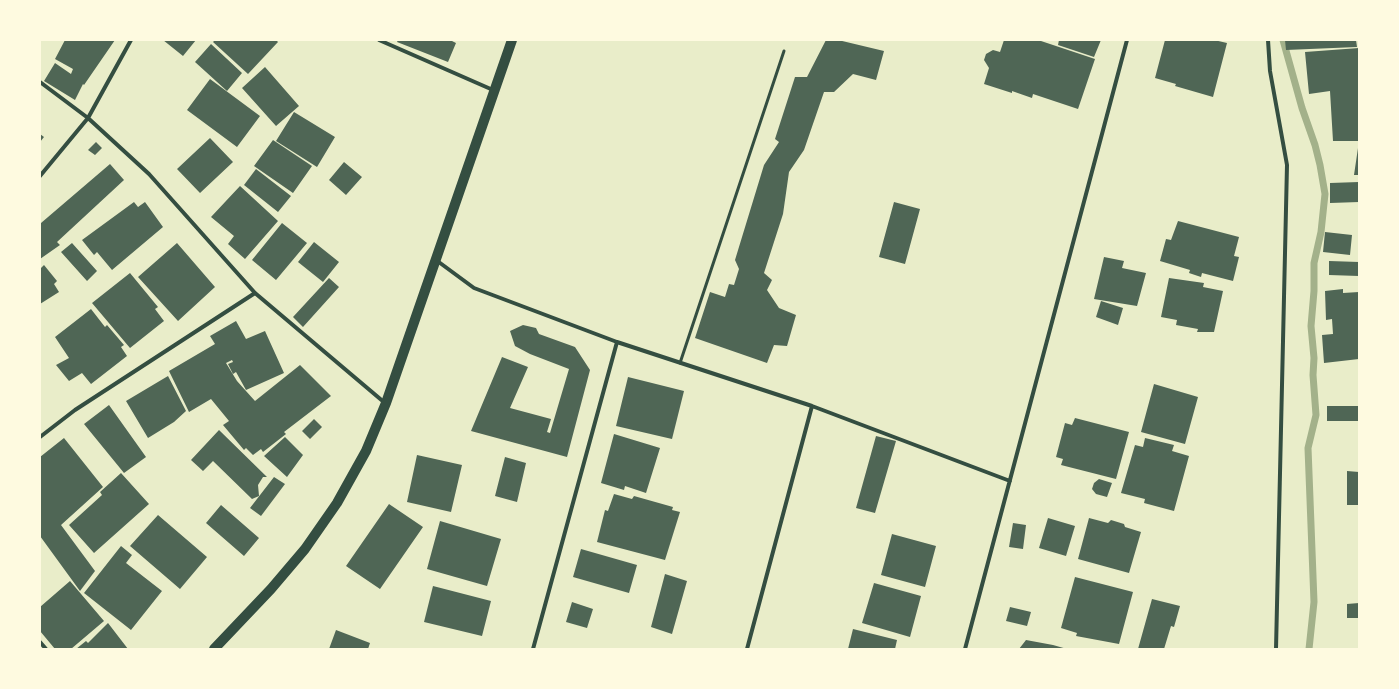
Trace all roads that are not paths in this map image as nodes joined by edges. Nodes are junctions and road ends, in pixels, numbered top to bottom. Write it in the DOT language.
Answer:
graph roads {
  1 [pos="131,40"];
  2 [pos="379,40"];
  3 [pos="512,40"];
  4 [pos="1127,40"];
  5 [pos="1268,40"];
  6 [pos="784,51"];
  7 [pos="40,82"];
  8 [pos="494,91"];
  9 [pos="88,118"];
  10 [pos="40,176"];
  11 [pos="436,260"];
  12 [pos="255,293"];
  13 [pos="617,342"];
  14 [pos="680,363"];
  15 [pos="386,403"];
  16 [pos="812,406"];
  17 [pos="40,437"];
  18 [pos="1010,481"];
  19 [pos="40,642"];
  20 [pos="46,649"];
  21 [pos="214,649"];
  22 [pos="533,649"];
  23 [pos="747,649"];
  24 [pos="965,649"];
  25 [pos="1276,649"];
  1 -- 9 [label="street"];
  2 -- 8 [label="street"];
  3 -- 8 [label="main road"];
  4 -- 18 [label="street"];
  5 -- 25 [label="street"];
  6 -- 14 [label="lane"];
  7 -- 9 [label="street"];
  8 -- 11 [label="main road"];
  9 -- 10 [label="street"];
  9 -- 12 [label="street"];
  11 -- 13 [label="street"];
  11 -- 15 [label="main road"];
  12 -- 15 [label="street"];
  12 -- 17 [label="street"];
  13 -- 14 [label="street"];
  13 -- 22 [label="street"];
  14 -- 16 [label="street"];
  15 -- 21 [label="main road"];
  16 -- 18 [label="street"];
  16 -- 23 [label="street"];
  18 -- 24 [label="street"];
  19 -- 20 [label="street"];
}
